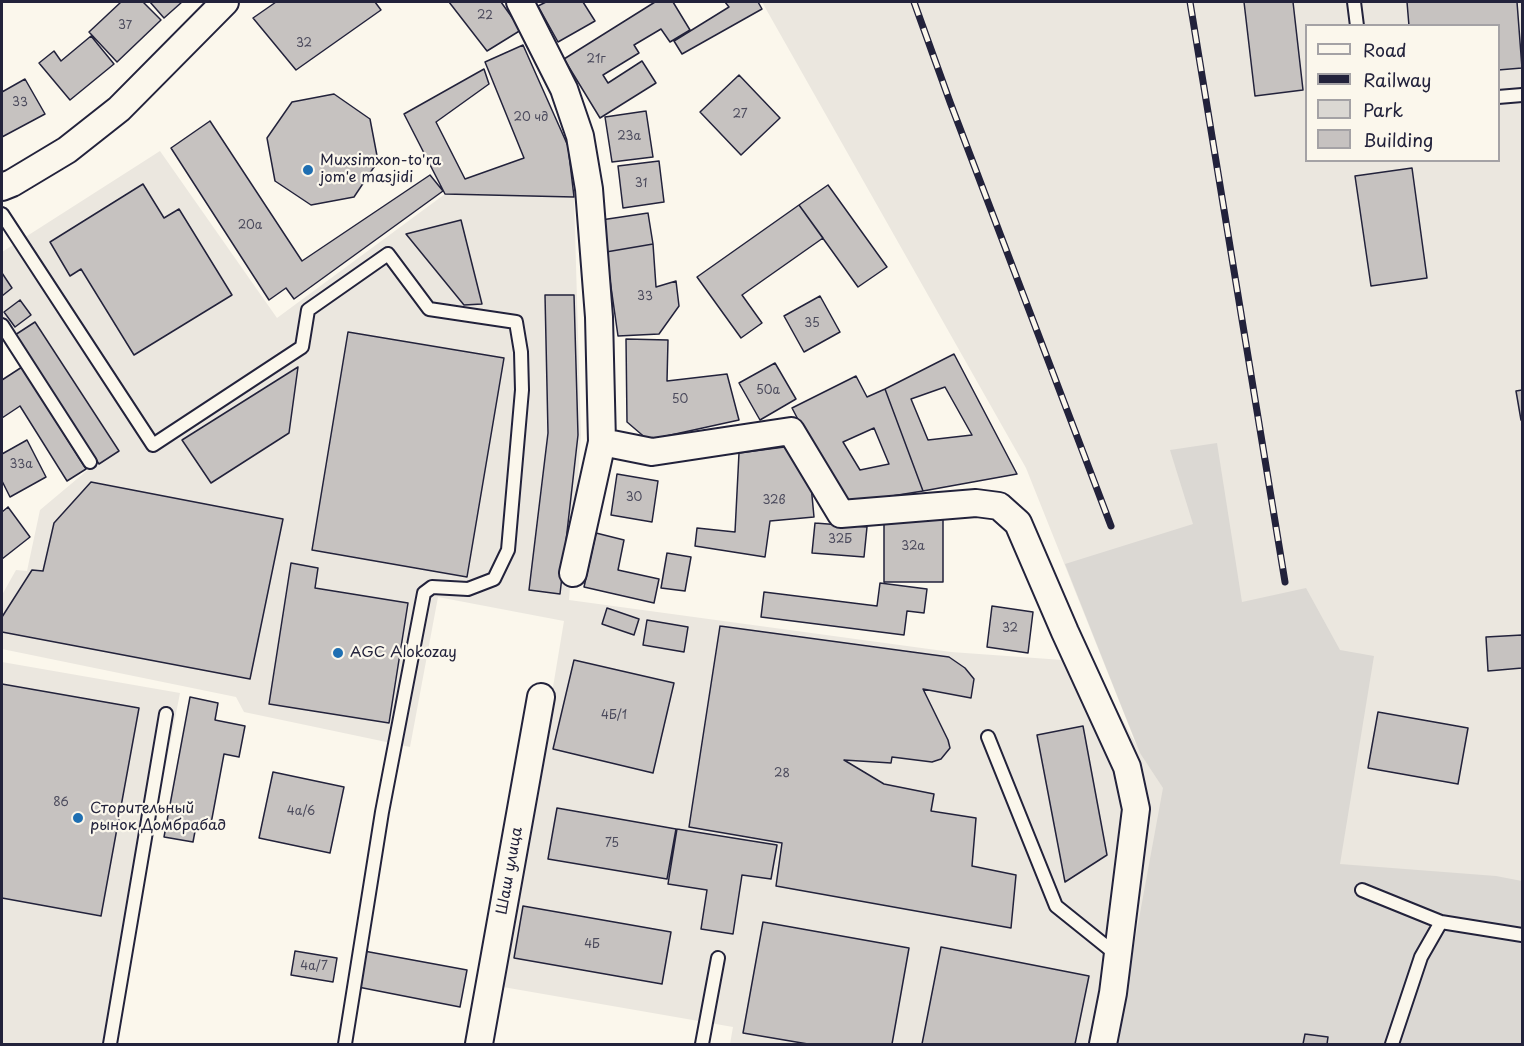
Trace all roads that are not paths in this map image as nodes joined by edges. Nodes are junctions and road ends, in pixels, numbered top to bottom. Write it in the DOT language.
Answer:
graph roads {
  1 [pos="225,2"];
  2 [pos="520,2"];
  3 [pos="1354,2"];
  4 [pos="1357,24"];
  5 [pos="1522,95"];
  6 [pos="1500,97"];
  7 [pos="2,187"];
  8 [pos="2,214"];
  9 [pos="2,325"];
  10 [pos="602,442"];
  11 [pos="90,462"];
  12 [pos="573,573"];
  13 [pos="541,697"];
  14 [pos="166,714"];
  15 [pos="988,736"];
  16 [pos="1362,890"];
  17 [pos="1441,922"];
  18 [pos="1522,935"];
  19 [pos="1118,956"];
  20 [pos="718,957"];
  21 [pos="110,1044"];
  22 [pos="345,1044"];
  23 [pos="479,1044"];
  24 [pos="702,1044"];
  25 [pos="1103,1044"];
  26 [pos="1392,1044"];
  1 -- 7 [label="street"];
  2 -- 10 [label="street"];
  3 -- 4 [label="lane"];
  5 -- 6 [label="lane"];
  8 -- 22 [label="lane"];
  9 -- 11 [label="lane"];
  10 -- 12 [label="street"];
  10 -- 19 [label="street"];
  13 -- 23 [label="street, Шаш улица"];
  14 -- 21 [label="lane"];
  15 -- 19 [label="lane"];
  16 -- 17 [label="lane"];
  17 -- 18 [label="lane"];
  17 -- 26 [label="lane"];
  19 -- 25 [label="street"];
  20 -- 24 [label="lane"];
}
